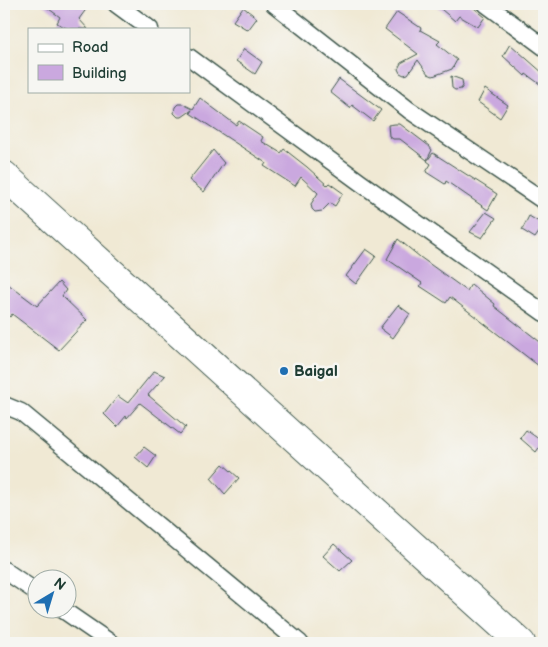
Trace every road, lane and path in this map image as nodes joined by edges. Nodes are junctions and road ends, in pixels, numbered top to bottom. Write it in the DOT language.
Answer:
graph roads {
  1 [pos="116,4"];
  2 [pos="274,4"];
  3 [pos="486,4"];
  4 [pos="149,28"];
  5 [pos="544,47"];
  6 [pos="190,58"];
  7 [pos="4,175"];
  8 [pos="544,201"];
  9 [pos="544,313"];
  10 [pos="4,405"];
  11 [pos="4,570"];
  12 [pos="28,586"];
  13 [pos="78,620"];
  14 [pos="111,643"];
  15 [pos="300,643"];
  16 [pos="521,643"];
  1 -- 4 [label="street"];
  2 -- 8 [label="street"];
  3 -- 5 [label="street"];
  6 -- 9 [label="street"];
  7 -- 16 [label="highway"];
  10 -- 15 [label="street"];
  11 -- 12 [label="street"];
  13 -- 14 [label="street"];
}
